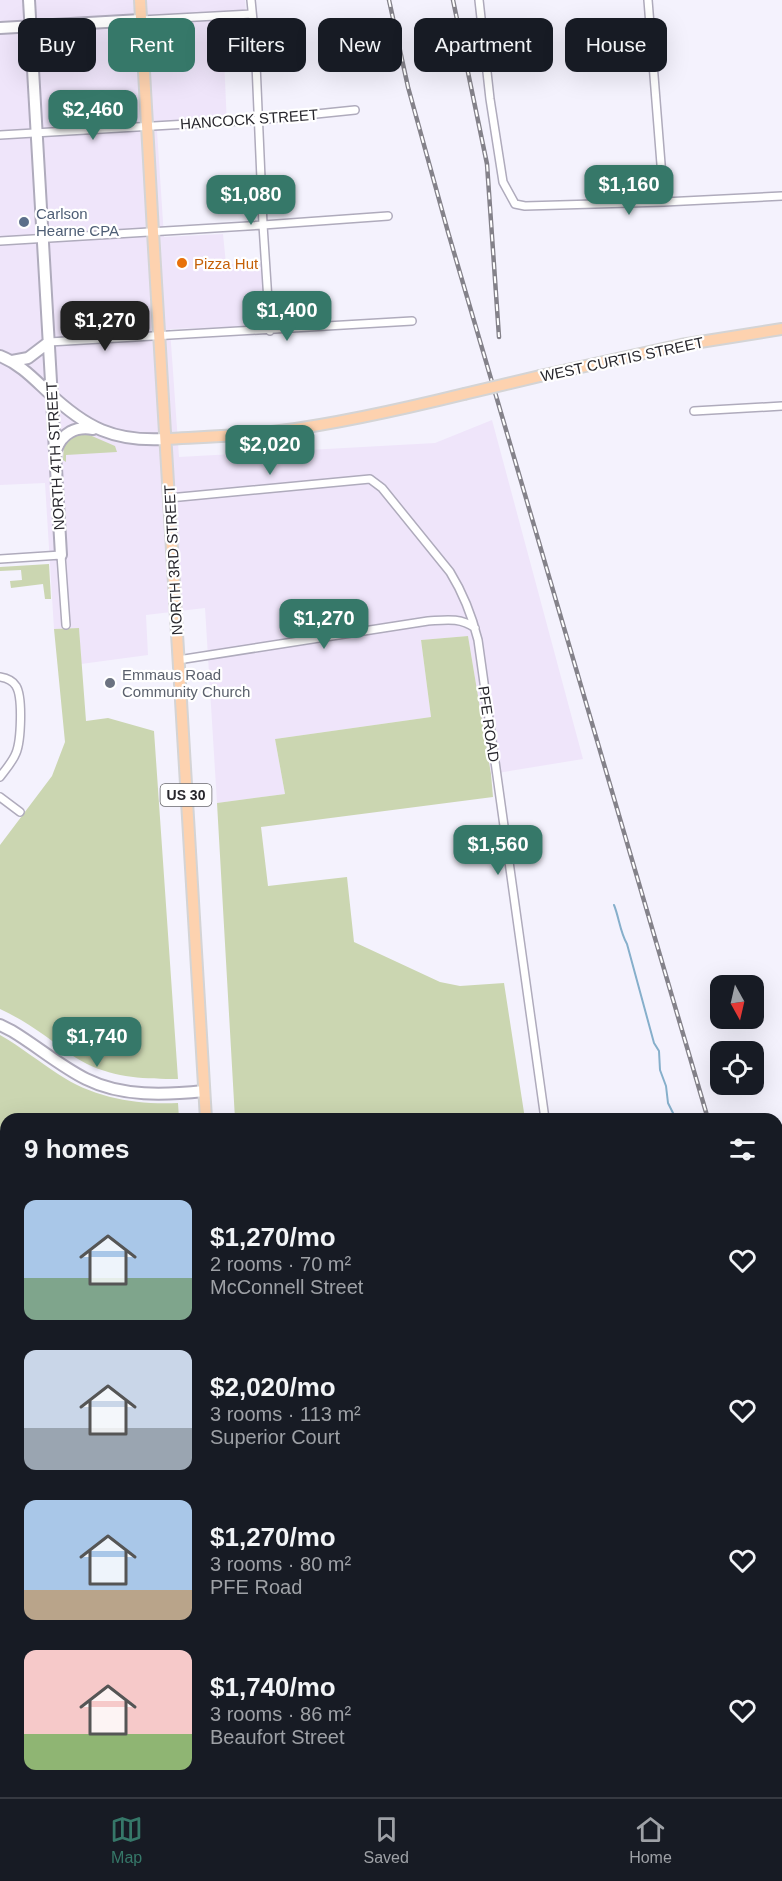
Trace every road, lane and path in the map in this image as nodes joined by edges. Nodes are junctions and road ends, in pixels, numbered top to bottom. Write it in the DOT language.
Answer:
graph roads {
  1 [pos="29,0"];
  2 [pos="140,0"];
  3 [pos="251,0"];
  4 [pos="479,0"];
  5 [pos="648,0"];
  6 [pos="252,14"];
  7 [pos="30,18"];
  8 [pos="141,18"];
  9 [pos="178,18"];
  10 [pos="18,27"];
  11 [pos="0,28"];
  12 [pos="34,72"];
  13 [pos="144,72"];
  14 [pos="355,110"];
  15 [pos="258,120"];
  16 [pos="147,126"];
  17 [pos="37,134"];
  18 [pos="0,135"];
  19 [pos="782,196"];
  20 [pos="664,202"];
  21 [pos="388,216"];
  22 [pos="263,225"];
  23 [pos="153,232"];
  24 [pos="43,238"];
  25 [pos="0,241"];
  26 [pos="412,321"];
  27 [pos="782,329"];
  28 [pos="270,331"];
  29 [pos="160,337"];
  30 [pos="49,342"];
  31 [pos="0,356"];
  32 [pos="12,361"];
  33 [pos="52,396"];
  34 [pos="782,406"];
  35 [pos="694,411"];
  36 [pos="99,430"];
  37 [pos="166,440"];
  38 [pos="55,452"];
  39 [pos="169,498"];
  40 [pos="61,555"];
  41 [pos="0,559"];
  42 [pos="66,625"];
  43 [pos="475,628"];
  44 [pos="178,660"];
  45 [pos="0,677"];
  46 [pos="0,777"];
  47 [pos="0,797"];
  48 [pos="20,812"];
  49 [pos="0,1025"];
  50 [pos="204,1091"];
  51 [pos="206,1113"];
  52 [pos="544,1113"];
  1 -- 7 [label="street, NORTH 4TH STREET"];
  2 -- 8 [label="main road, NORTH 3RD STREET"];
  3 -- 6 [label="street"];
  4 -- 20 [label="street"];
  5 -- 20 [label="street"];
  6 -- 9 [label="street"];
  6 -- 15 [label="street"];
  10 -- 11 [label="street"];
  12 -- 17 [label="street, NORTH 4TH STREET"];
  13 -- 16 [label="main road, NORTH 3RD STREET"];
  14 -- 15 [label="street, HANCOCK STREET"];
  15 -- 16 [label="street, HANCOCK STREET"];
  15 -- 22 [label="street"];
  16 -- 17 [label="street, HANCOCK STREET"];
  16 -- 23 [label="main road, NORTH 3RD STREET"];
  17 -- 18 [label="street, HANCOCK STREET"];
  17 -- 24 [label="street, NORTH 4TH STREET"];
  19 -- 20 [label="street"];
  21 -- 22 [label="street"];
  22 -- 23 [label="street"];
  22 -- 28 [label="street"];
  23 -- 24 [label="street"];
  23 -- 29 [label="main road, NORTH 3RD STREET"];
  24 -- 25 [label="street"];
  24 -- 30 [label="street, NORTH 4TH STREET"];
  26 -- 28 [label="street"];
  27 -- 37 [label="main road, WEST CURTIS STREET, bridge"];
  28 -- 29 [label="street"];
  29 -- 30 [label="street"];
  29 -- 37 [label="main road, NORTH 3RD STREET"];
  30 -- 32 [label="street"];
  30 -- 33 [label="street, NORTH 4TH STREET"];
  31 -- 32 [label="street"];
  32 -- 33 [label="street"];
  33 -- 36 [label="street"];
  33 -- 38 [label="street, NORTH 4TH STREET"];
  34 -- 35 [label="street"];
  36 -- 37 [label="street"];
  36 -- 38 [label="street"];
  37 -- 39 [label="main road, NORTH 3RD STREET / US 30"];
  38 -- 40 [label="street, NORTH 4TH STREET"];
  39 -- 43 [label="street, PFE ROAD"];
  39 -- 44 [label="main road, NORTH 3RD STREET / US 30"];
  40 -- 41 [label="street"];
  40 -- 42 [label="street, NORTH 4TH STREET"];
  43 -- 44 [label="street"];
  43 -- 52 [label="street, PFE ROAD"];
  44 -- 50 [label="main road, NORTH 3RD STREET / US 30"];
  45 -- 46 [label="street"];
  47 -- 48 [label="street"];
  49 -- 50 [label="street"];
  50 -- 51 [label="main road, NORTH 3RD STREET / US 30"];
}
